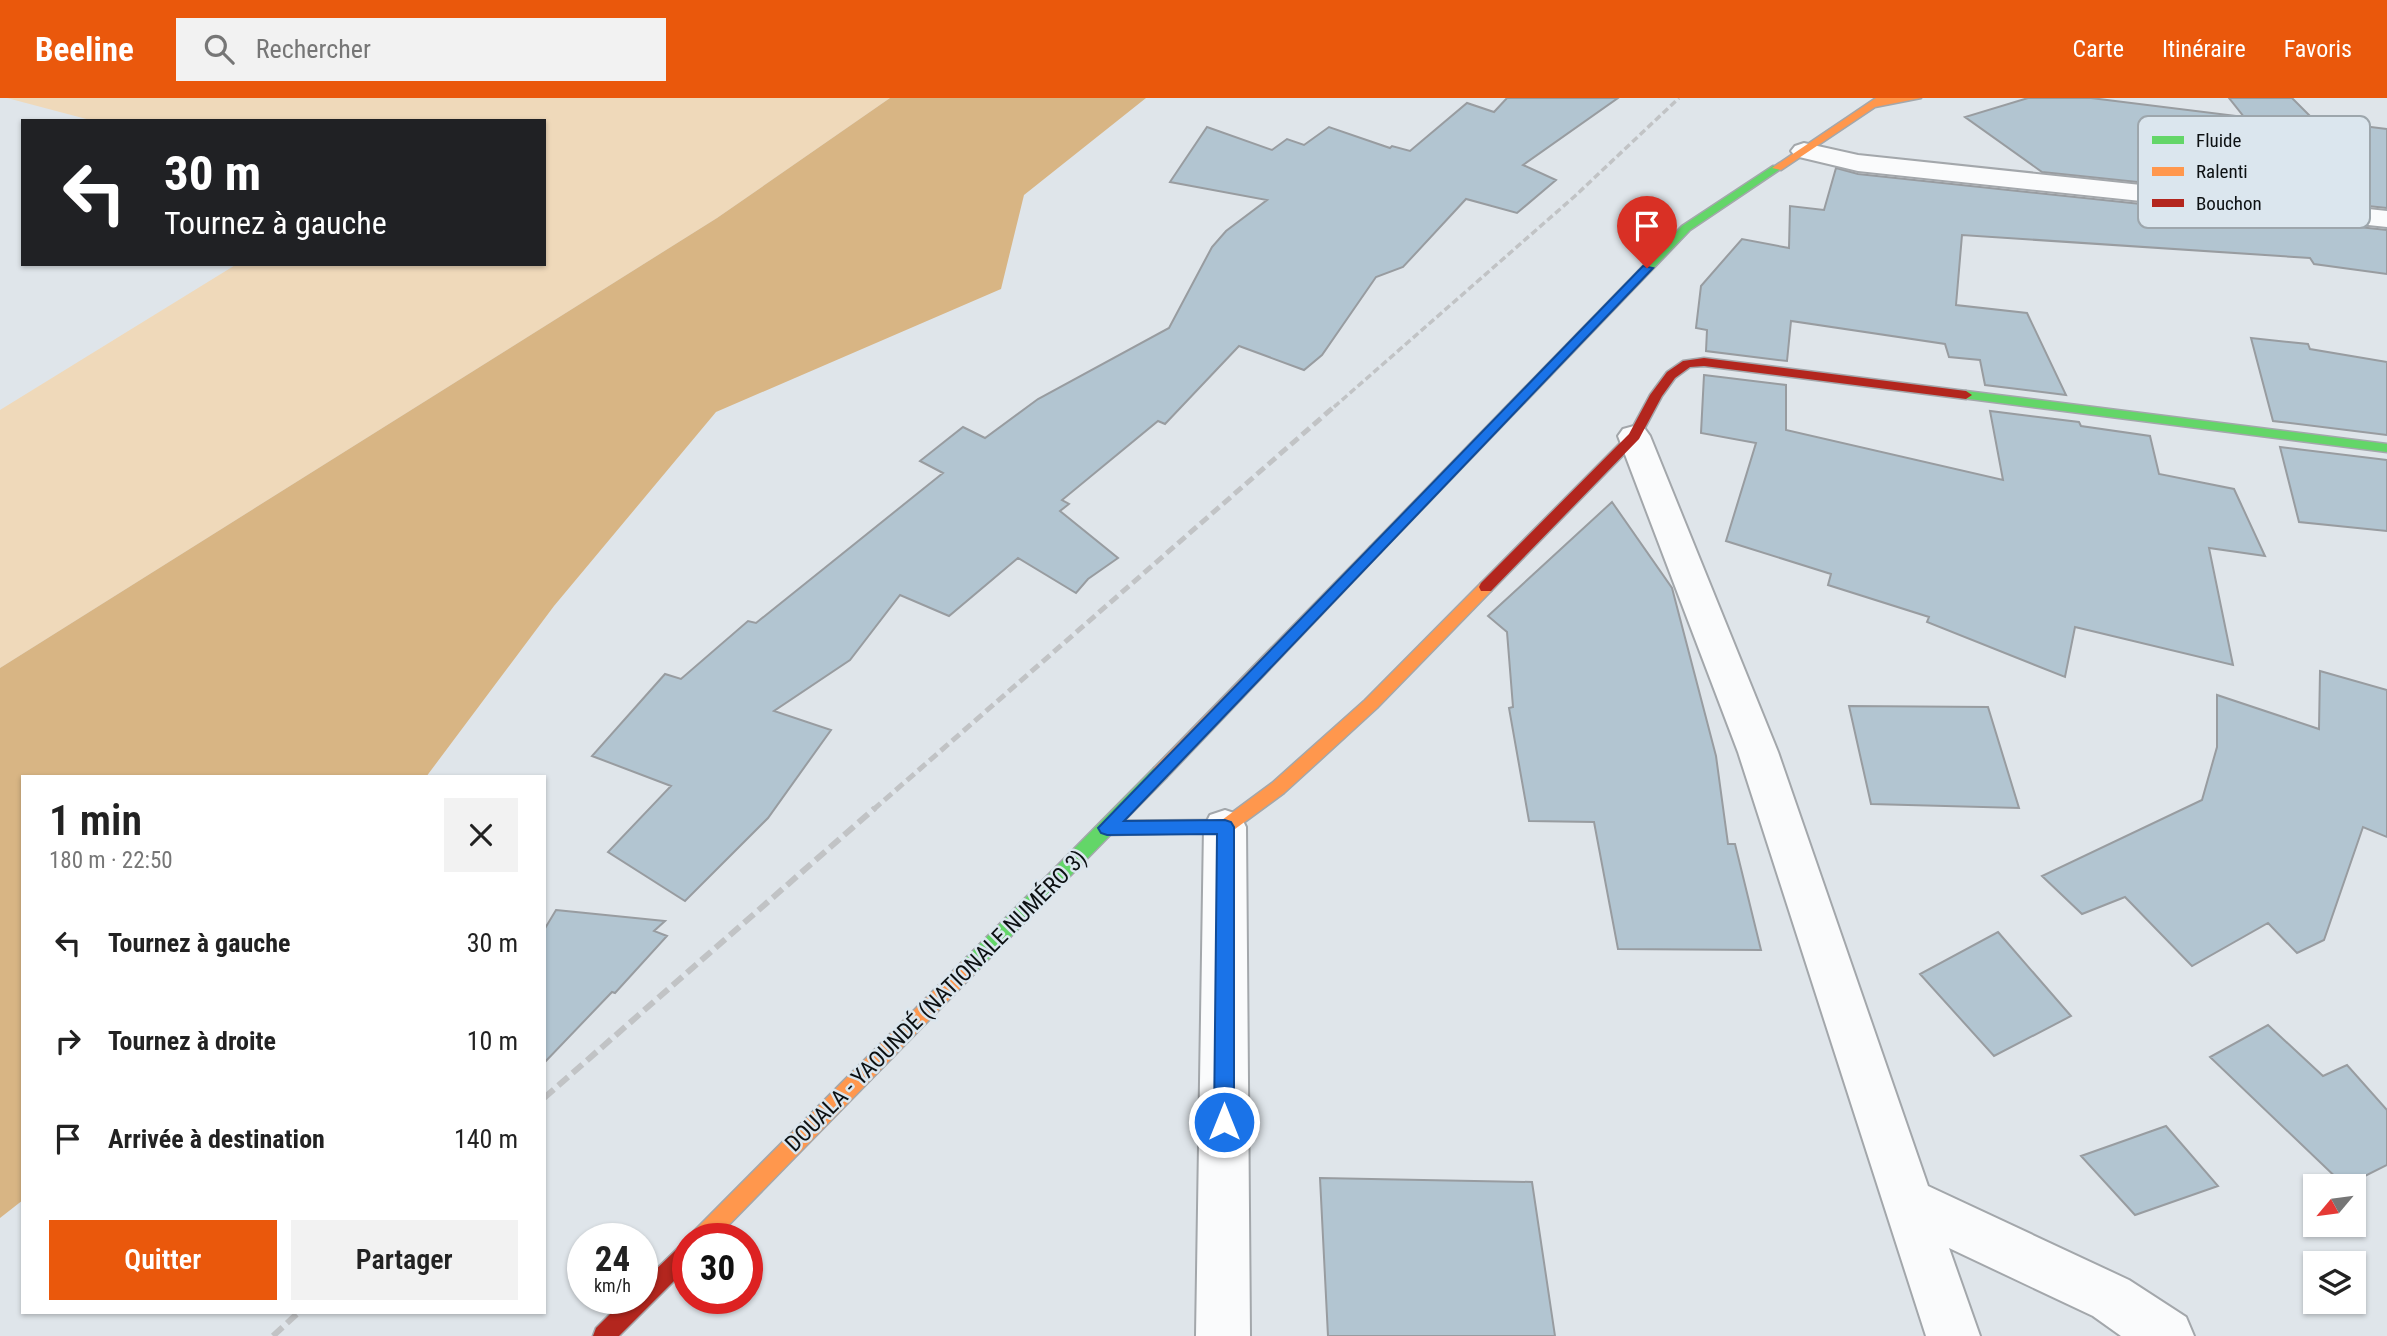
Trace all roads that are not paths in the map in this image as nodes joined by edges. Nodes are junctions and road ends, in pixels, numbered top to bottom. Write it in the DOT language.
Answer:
graph roads {
  1 [pos="1916,98"];
  2 [pos="1878,102"];
  3 [pos="1804,151"];
  4 [pos="2138,193"];
  5 [pos="1634,436"];
  6 [pos="2387,448"];
  7 [pos="1225,827"];
  8 [pos="1107,828"];
  9 [pos="1907,1202"];
  10 [pos="716,1223"];
  11 [pos="672,1268"];
  12 [pos="658,1282"];
  13 [pos="626,1314"];
  14 [pos="604,1336"];
  15 [pos="1223,1336"];
  16 [pos="1953,1336"];
  17 [pos="2167,1336"];
  1 -- 2 [label="main road, DOUALA - YAOUNDÉ (NATIONALE NUMÉRO 3)"];
  2 -- 3 [label="main road, DOUALA - YAOUNDÉ (NATIONALE NUMÉRO 3)"];
  3 -- 4 [label="street"];
  3 -- 8 [label="main road, DOUALA - YAOUNDÉ (NATIONALE NUMÉRO 3)"];
  5 -- 6 [label="main road"];
  5 -- 7 [label="main road"];
  5 -- 9 [label="street"];
  7 -- 8 [label="main road"];
  7 -- 15 [label="street"];
  8 -- 10 [label="main road, DOUALA - YAOUNDÉ (NATIONALE NUMÉRO 3)"];
  9 -- 16 [label="street"];
  9 -- 17 [label="street"];
  11 -- 12 [label="main road"];
  13 -- 14 [label="main road"];
}
